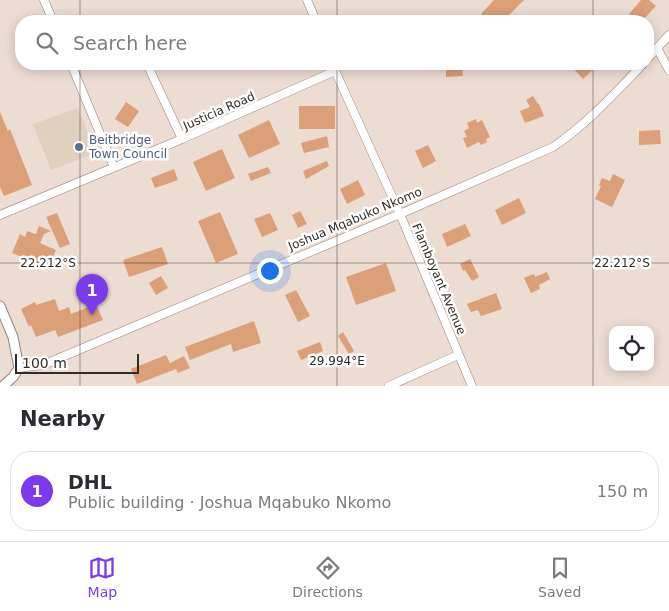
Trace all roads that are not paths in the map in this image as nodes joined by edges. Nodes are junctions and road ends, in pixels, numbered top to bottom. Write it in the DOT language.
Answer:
graph roads {
  1 [pos="44,0"];
  2 [pos="308,0"];
  3 [pos="50,15"];
  4 [pos="314,15"];
  5 [pos="669,36"];
  6 [pos="657,48"];
  7 [pos="654,51"];
  8 [pos="74,70"];
  9 [pos="151,70"];
  10 [pos="328,70"];
  11 [pos="335,70"];
  12 [pos="637,70"];
  13 [pos="669,70"];
  14 [pos="182,139"];
  15 [pos="114,167"];
  16 [pos="400,214"];
  17 [pos="0,215"];
  18 [pos="0,306"];
  19 [pos="458,355"];
  20 [pos="19,368"];
  21 [pos="3,386"];
  22 [pos="389,386"];
  23 [pos="472,386"];
  1 -- 3 [label="street"];
  2 -- 4 [label="street"];
  5 -- 6 [label="street"];
  6 -- 7 [label="street"];
  6 -- 13 [label="street"];
  8 -- 15 [label="street"];
  9 -- 14 [label="street"];
  10 -- 14 [label="street, Justicia Road"];
  11 -- 16 [label="street, Flamboyant Avenue"];
  12 -- 16 [label="street, Joshua Mqabuko Nkomo"];
  14 -- 15 [label="street, Justicia Road"];
  15 -- 17 [label="street, Justicia Road"];
  16 -- 19 [label="street, Flamboyant Avenue"];
  16 -- 20 [label="street, Joshua Mqabuko Nkomo"];
  18 -- 20 [label="street"];
  19 -- 22 [label="street"];
  19 -- 23 [label="street, Flamboyant Avenue"];
  20 -- 21 [label="street"];
}
